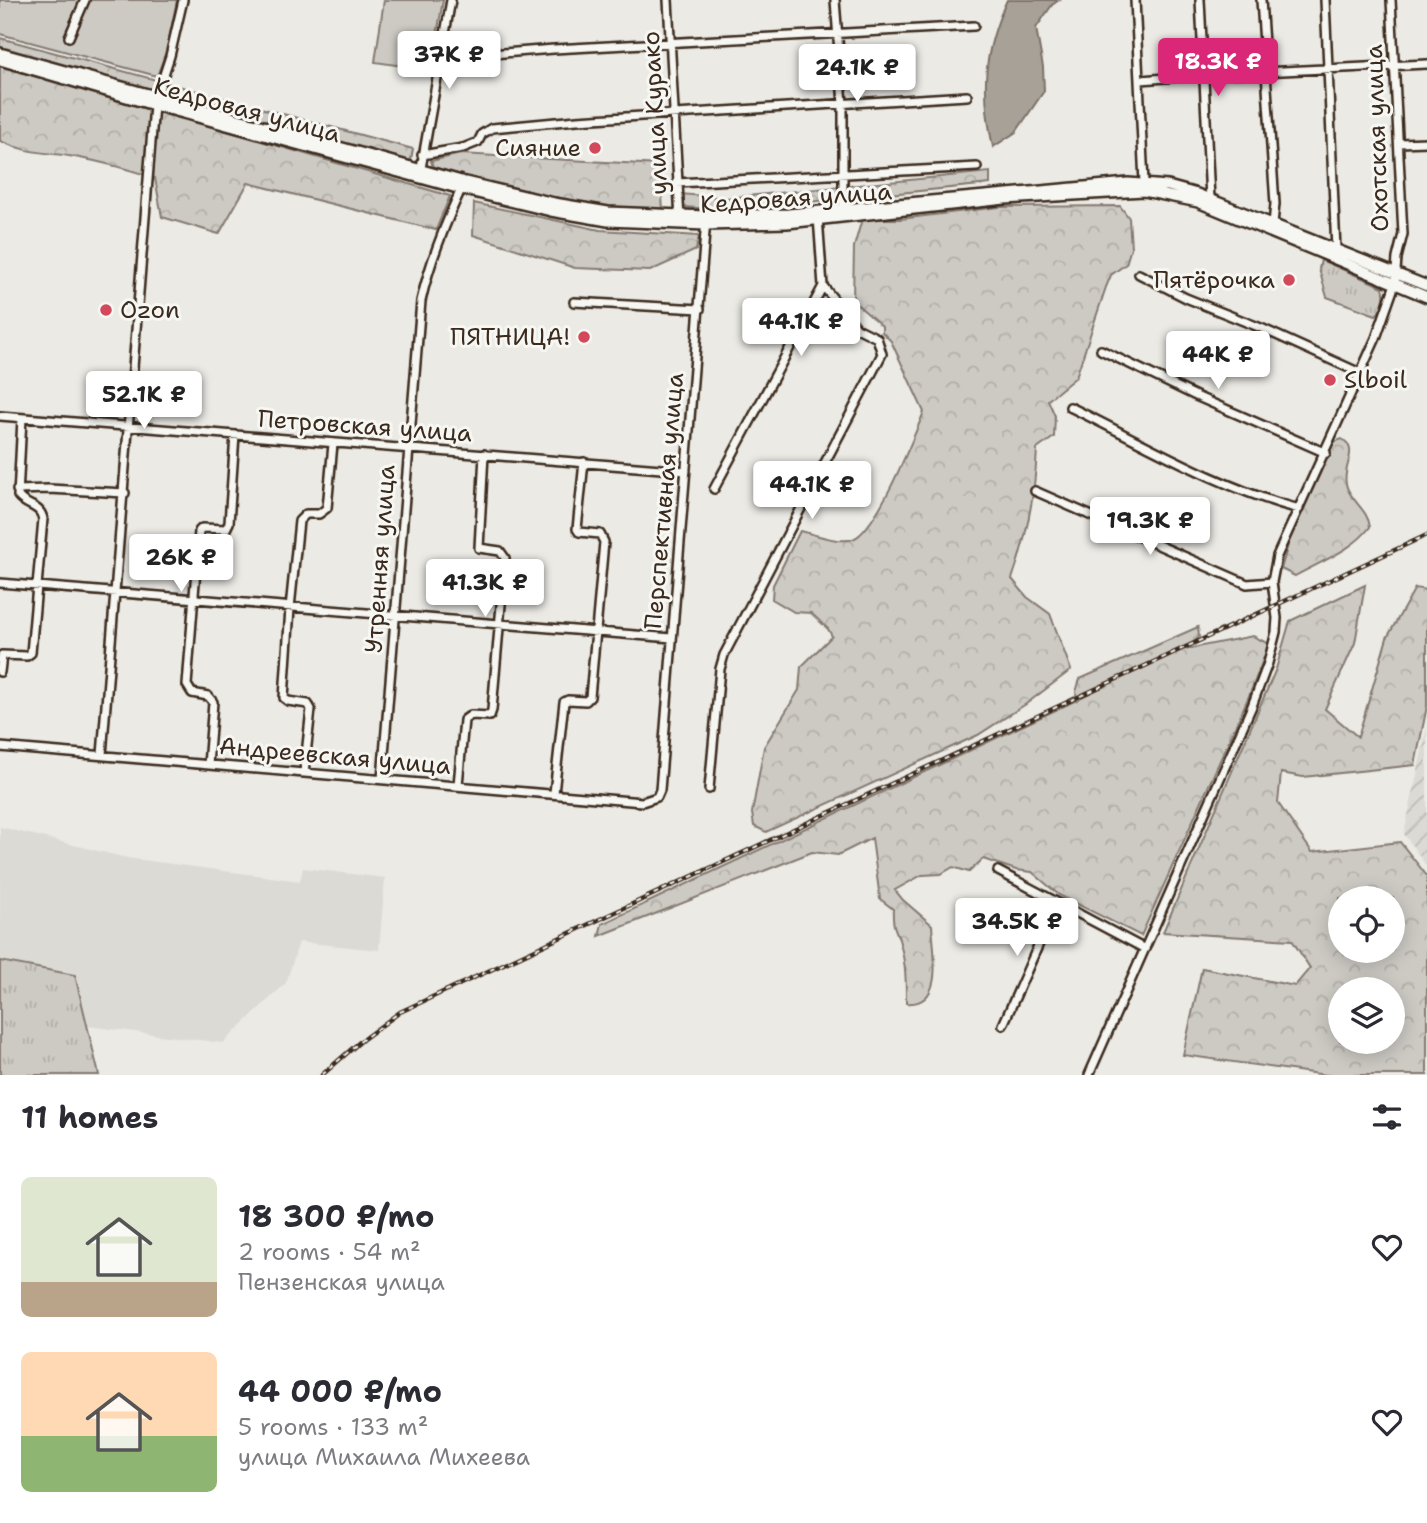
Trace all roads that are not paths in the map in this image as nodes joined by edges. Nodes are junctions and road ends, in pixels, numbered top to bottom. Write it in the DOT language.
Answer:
graph roads {
  1 [pos="85,0"];
  2 [pos="183,0"];
  3 [pos="451,0"];
  4 [pos="668,0"];
  5 [pos="835,0"];
  6 [pos="1135,0"];
  7 [pos="1200,0"];
  8 [pos="1261,0"];
  9 [pos="1325,0"];
  10 [pos="1391,0"];
  11 [pos="974,26"];
  12 [pos="837,34"];
  13 [pos="69,37"];
  14 [pos="670,44"];
  15 [pos="0,53"];
  16 [pos="441,58"];
  17 [pos="0,60"];
  18 [pos="1427,64"];
  19 [pos="1395,65"];
  20 [pos="1328,70"];
  21 [pos="1265,71"];
  22 [pos="1203,75"];
  23 [pos="1141,80"];
  24 [pos="967,96"];
  25 [pos="155,101"];
  26 [pos="843,104"];
  27 [pos="673,115"];
  28 [pos="1427,142"];
  29 [pos="1399,143"];
  30 [pos="422,155"];
  31 [pos="977,167"];
  32 [pos="420,174"];
  33 [pos="844,174"];
  34 [pos="677,183"];
  35 [pos="1144,183"];
  36 [pos="463,186"];
  37 [pos="1210,199"];
  38 [pos="843,213"];
  39 [pos="818,215"];
  40 [pos="680,220"];
  41 [pos="706,221"];
  42 [pos="1273,224"];
  43 [pos="1336,250"];
  44 [pos="1139,274"];
  45 [pos="1395,279"];
  46 [pos="823,286"];
  47 [pos="1427,286"];
  48 [pos="1427,297"];
  49 [pos="574,302"];
  50 [pos="700,309"];
  51 [pos="1101,351"];
  52 [pos="1360,373"];
  53 [pos="1070,407"];
  54 [pos="0,415"];
  55 [pos="22,418"];
  56 [pos="130,426"];
  57 [pos="234,435"];
  58 [pos="332,444"];
  59 [pos="408,448"];
  60 [pos="1326,453"];
  61 [pos="484,454"];
  62 [pos="584,462"];
  63 [pos="686,471"];
  64 [pos="17,489"];
  65 [pos="714,489"];
  66 [pos="1035,491"];
  67 [pos="125,493"];
  68 [pos="1299,509"];
  69 [pos="1272,582"];
  70 [pos="0,583"];
  71 [pos="36,586"];
  72 [pos="117,593"];
  73 [pos="195,599"];
  74 [pos="290,608"];
  75 [pos="395,615"];
  76 [pos="499,623"];
  77 [pos="596,631"];
  78 [pos="672,638"];
  79 [pos="0,672"];
  80 [pos="0,747"];
  81 [pos="102,755"];
  82 [pos="208,765"];
  83 [pos="304,773"];
  84 [pos="382,779"];
  85 [pos="458,785"];
  86 [pos="709,789"];
  87 [pos="660,790"];
  88 [pos="554,793"];
  89 [pos="998,872"];
  90 [pos="1056,903"];
  91 [pos="1145,949"];
  92 [pos="1003,1025"];
  93 [pos="1089,1075"];
  1 -- 13 [label="street"];
  2 -- 25 [label="street"];
  3 -- 16 [label="street"];
  4 -- 14 [label="street, улица Курако"];
  5 -- 12 [label="street"];
  6 -- 23 [label="street"];
  7 -- 22 [label="street"];
  8 -- 21 [label="street"];
  9 -- 20 [label="street"];
  10 -- 19 [label="street, Охотская улица"];
  11 -- 12 [label="street"];
  12 -- 14 [label="street"];
  12 -- 26 [label="street"];
  14 -- 16 [label="street"];
  14 -- 27 [label="street, улица Курако"];
  15 -- 25 [label="main road, Кедровая улица"];
  16 -- 30 [label="street"];
  17 -- 25 [label="main road, Кедровая улица"];
  18 -- 19 [label="street"];
  19 -- 20 [label="street"];
  19 -- 29 [label="street, Охотская улица"];
  20 -- 21 [label="street"];
  20 -- 43 [label="street"];
  21 -- 22 [label="street"];
  21 -- 42 [label="street"];
  22 -- 23 [label="street"];
  22 -- 37 [label="street"];
  23 -- 35 [label="street"];
  24 -- 26 [label="street"];
  25 -- 32 [label="main road, Кедровая улица"];
  25 -- 56 [label="street"];
  26 -- 27 [label="street"];
  26 -- 33 [label="street"];
  27 -- 30 [label="street"];
  27 -- 34 [label="street, улица Курако"];
  28 -- 29 [label="street"];
  29 -- 45 [label="street, Охотская улица"];
  30 -- 32 [label="street"];
  31 -- 33 [label="street, Кедровая улица"];
  32 -- 36 [label="main road, Кедровая улица"];
  33 -- 34 [label="street, Кедровая улица"];
  33 -- 38 [label="street"];
  34 -- 40 [label="street, улица Курако"];
  35 -- 37 [label="main road, Кедровая улица"];
  35 -- 38 [label="main road, Кедровая улица"];
  36 -- 40 [label="main road, Кедровая улица"];
  36 -- 59 [label="street, Утренняя улица"];
  37 -- 42 [label="main road, Кедровая улица"];
  38 -- 39 [label="main road, Кедровая улица"];
  38 -- 45 [label="main road, Кедровая улица"];
  39 -- 41 [label="main road, Кедровая улица"];
  39 -- 46 [label="street"];
  40 -- 41 [label="main road, Кедровая улица"];
  41 -- 50 [label="street, Перспективная улица"];
  42 -- 43 [label="main road, Кедровая улица"];
  43 -- 45 [label="main road, Кедровая улица"];
  44 -- 52 [label="street"];
  45 -- 47 [label="main road, Кедровая улица"];
  45 -- 48 [label="main road, Кедровая улица"];
  45 -- 52 [label="street, Охотская улица"];
  46 -- 65 [label="street"];
  46 -- 86 [label="street"];
  49 -- 50 [label="street"];
  50 -- 63 [label="street, Перспективная улица"];
  51 -- 60 [label="street"];
  52 -- 60 [label="street, Охотская улица"];
  53 -- 68 [label="street"];
  54 -- 55 [label="street, Петровская улица"];
  55 -- 56 [label="street, Петровская улица"];
  55 -- 64 [label="street"];
  56 -- 57 [label="street, Петровская улица"];
  56 -- 67 [label="street"];
  57 -- 58 [label="street, Петровская улица"];
  57 -- 73 [label="street"];
  58 -- 59 [label="street, Петровская улица"];
  58 -- 74 [label="street"];
  59 -- 61 [label="street, Петровская улица"];
  59 -- 75 [label="street, Утренняя улица"];
  60 -- 68 [label="street, Охотская улица"];
  61 -- 62 [label="street, Петровская улица"];
  61 -- 76 [label="street"];
  62 -- 63 [label="street, Петровская улица"];
  62 -- 77 [label="street"];
  63 -- 78 [label="street, Перспективная улица"];
  64 -- 67 [label="street"];
  64 -- 71 [label="street"];
  66 -- 69 [label="street"];
  67 -- 72 [label="street"];
  68 -- 69 [label="street, Охотская улица"];
  69 -- 91 [label="street"];
  70 -- 71 [label="street"];
  71 -- 72 [label="street"];
  71 -- 79 [label="street"];
  72 -- 73 [label="street"];
  72 -- 81 [label="street"];
  73 -- 74 [label="street"];
  73 -- 82 [label="street"];
  74 -- 75 [label="street"];
  74 -- 83 [label="street"];
  75 -- 76 [label="street"];
  75 -- 84 [label="street, Утренняя улица"];
  76 -- 77 [label="street"];
  76 -- 85 [label="street"];
  77 -- 78 [label="street"];
  77 -- 88 [label="street"];
  78 -- 87 [label="street, Перспективная улица"];
  80 -- 81 [label="street, Андреевская улица"];
  81 -- 82 [label="street, Андреевская улица"];
  82 -- 83 [label="street, Андреевская улица"];
  83 -- 84 [label="street, Андреевская улица"];
  84 -- 85 [label="street, Андреевская улица"];
  85 -- 88 [label="street, Андреевская улица"];
  87 -- 88 [label="street, Андреевская улица"];
  89 -- 90 [label="street"];
  90 -- 91 [label="street"];
  90 -- 92 [label="street"];
  91 -- 93 [label="street"];
}
